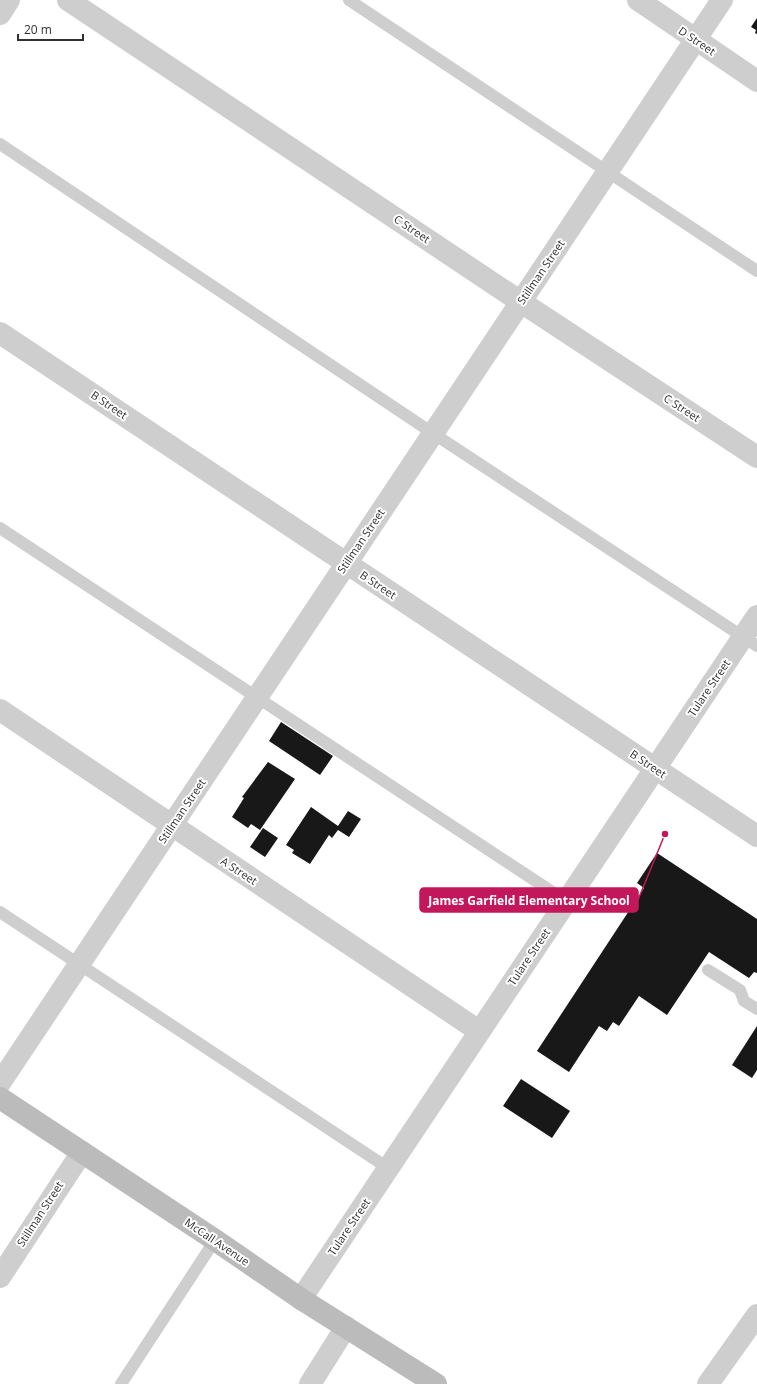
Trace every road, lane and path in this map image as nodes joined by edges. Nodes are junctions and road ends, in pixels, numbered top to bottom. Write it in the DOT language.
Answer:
graph roads {
  1 [pos="9,0"];
  2 [pos="68,0"];
  3 [pos="349,0"];
  4 [pos="638,0"];
  5 [pos="722,0"];
  6 [pos="0,14"];
  7 [pos="695,40"];
  8 [pos="757,81"];
  9 [pos="0,144"];
  10 [pos="608,172"];
  11 [pos="757,271"];
  12 [pos="521,302"];
  13 [pos="0,333"];
  14 [pos="434,434"];
  15 [pos="757,457"];
  16 [pos="0,528"];
  17 [pos="346,564"];
  18 [pos="757,616"];
  19 [pos="750,641"];
  20 [pos="258,697"];
  21 [pos="0,710"];
  22 [pos="655,769"];
  23 [pos="172,826"];
  24 [pos="757,836"];
  25 [pos="566,901"];
  26 [pos="0,912"];
  27 [pos="80,963"];
  28 [pos="708,970"];
  29 [pos="757,1009"];
  30 [pos="479,1031"];
  31 [pos="0,1083"];
  32 [pos="0,1098"];
  33 [pos="82,1152"];
  34 [pos="388,1168"];
  35 [pos="215,1240"];
  36 [pos="0,1277"];
  37 [pos="301,1298"];
  38 [pos="757,1315"];
  39 [pos="346,1327"];
  40 [pos="121,1384"];
  41 [pos="310,1384"];
  42 [pos="436,1384"];
  43 [pos="708,1384"];
  1 -- 6 [label="street"];
  2 -- 12 [label="street, C Street"];
  3 -- 10 [label="lane"];
  4 -- 7 [label="street, D Street"];
  5 -- 7 [label="street, Stillman Street"];
  7 -- 8 [label="street, D Street"];
  7 -- 10 [label="street, Stillman Street"];
  9 -- 14 [label="lane"];
  10 -- 11 [label="lane"];
  10 -- 12 [label="street, Stillman Street"];
  12 -- 14 [label="street, Stillman Street"];
  12 -- 15 [label="street, C Street"];
  13 -- 17 [label="street, B Street"];
  14 -- 17 [label="street, Stillman Street"];
  14 -- 19 [label="lane"];
  16 -- 20 [label="lane"];
  17 -- 20 [label="street, Stillman Street"];
  17 -- 22 [label="street, B Street"];
  18 -- 19 [label="street, Tulare Street"];
  19 -- 22 [label="street, Tulare Street"];
  20 -- 23 [label="street, Stillman Street"];
  20 -- 25 [label="lane"];
  21 -- 23 [label="street, A Street"];
  22 -- 24 [label="street, B Street"];
  22 -- 25 [label="street, Tulare Street"];
  23 -- 27 [label="street, Stillman Street"];
  23 -- 30 [label="street, A Street"];
  25 -- 30 [label="street, Tulare Street"];
  26 -- 27 [label="lane"];
  27 -- 31 [label="street, Stillman Street"];
  27 -- 34 [label="lane"];
  28 -- 29 [label="lane"];
  30 -- 34 [label="street, Tulare Street"];
  32 -- 33 [label="main road, McCall Avenue"];
  33 -- 35 [label="main road, McCall Avenue"];
  33 -- 36 [label="street, Stillman Street"];
  34 -- 37 [label="street, Tulare Street"];
  35 -- 37 [label="main road, McCall Avenue"];
  35 -- 40 [label="lane"];
  37 -- 39 [label="main road, McCall Avenue"];
  38 -- 43 [label="street"];
  39 -- 41 [label="street"];
  39 -- 42 [label="main road, McCall Avenue"];
}
